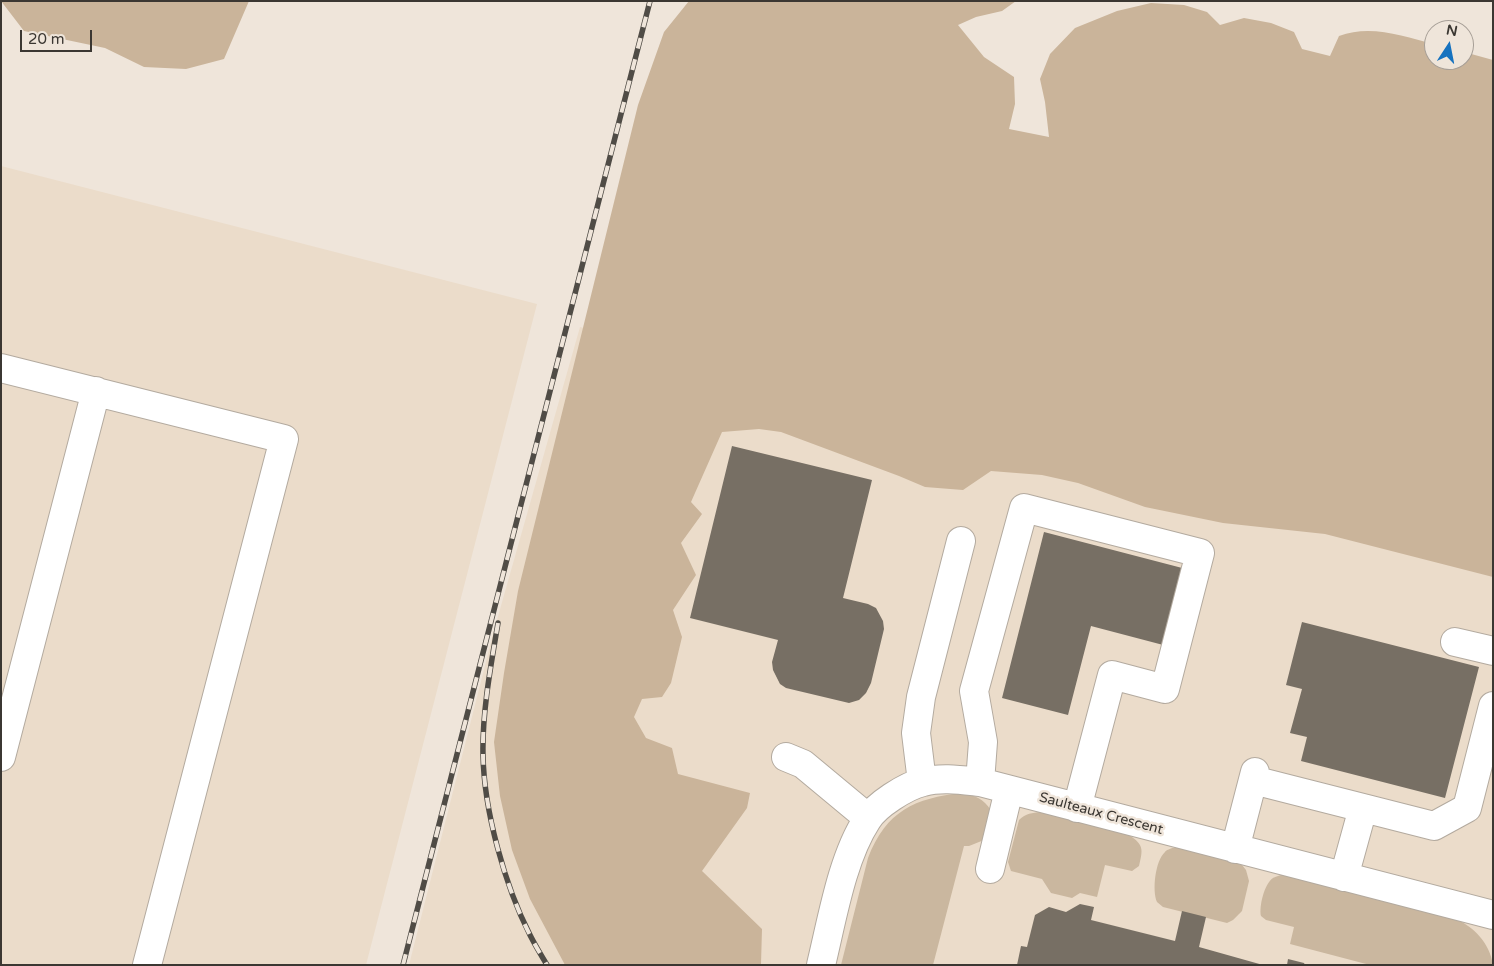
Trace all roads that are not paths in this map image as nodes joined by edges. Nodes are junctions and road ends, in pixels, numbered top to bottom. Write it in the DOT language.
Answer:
graph roads {
  1 [pos="1,368"];
  2 [pos="96,391"];
  3 [pos="961,541"];
  4 [pos="1455,642"];
  5 [pos="1493,651"];
  6 [pos="1493,706"];
  7 [pos="1,757"];
  8 [pos="786,757"];
  9 [pos="922,782"];
  10 [pos="980,782"];
  11 [pos="1009,790"];
  12 [pos="1078,808"];
  13 [pos="1363,808"];
  14 [pos="868,818"];
  15 [pos="1235,848"];
  16 [pos="990,869"];
  17 [pos="1344,877"];
  18 [pos="1493,915"];
  19 [pos="147,965"];
  20 [pos="820,965"];
  1 -- 2 [label="street"];
  2 -- 7 [label="street"];
  2 -- 19 [label="street"];
  3 -- 9 [label="street"];
  4 -- 5 [label="street"];
  6 -- 13 [label="street"];
  8 -- 14 [label="street"];
  9 -- 10 [label="street, Saulteaux Crescent"];
  9 -- 14 [label="street, Saulteaux Crescent"];
  10 -- 11 [label="street, Saulteaux Crescent"];
  10 -- 12 [label="street"];
  11 -- 12 [label="street, Saulteaux Crescent"];
  11 -- 16 [label="street"];
  12 -- 15 [label="street, Saulteaux Crescent"];
  13 -- 15 [label="street"];
  13 -- 17 [label="street"];
  14 -- 20 [label="street, Saulteaux Crescent"];
  15 -- 17 [label="street, Saulteaux Crescent"];
  17 -- 18 [label="street, Saulteaux Crescent"];
}
